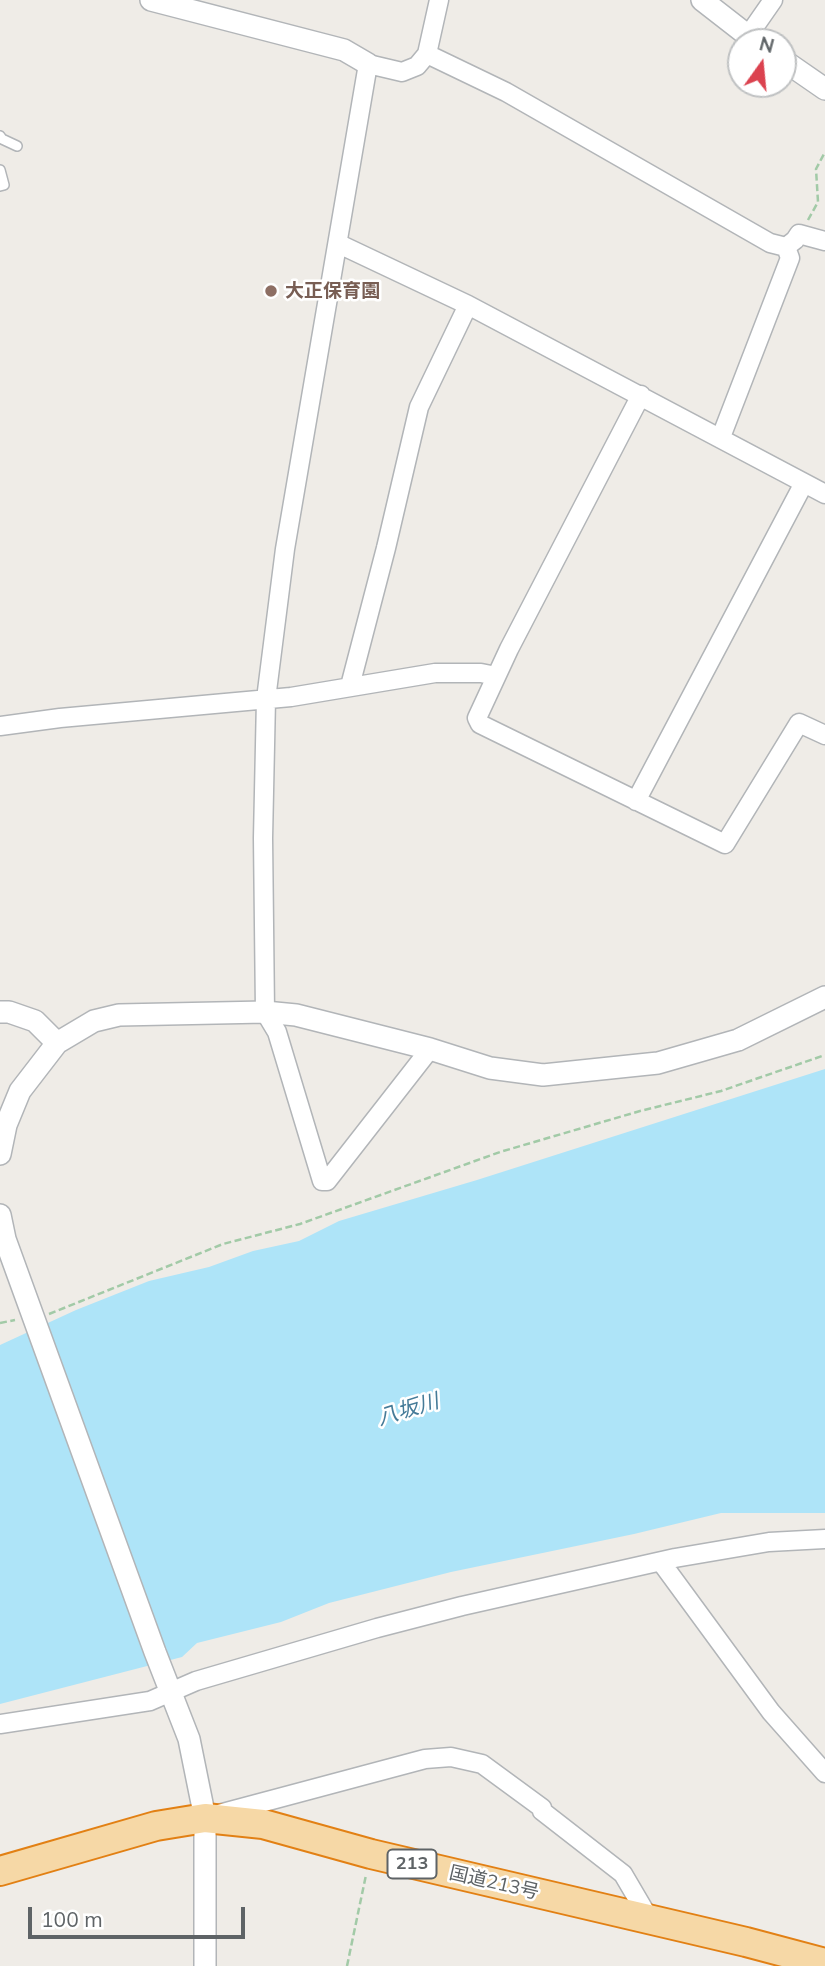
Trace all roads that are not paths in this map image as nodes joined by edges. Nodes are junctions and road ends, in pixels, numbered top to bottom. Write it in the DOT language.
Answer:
graph roads {
  1 [pos="151,0"];
  2 [pos="439,0"];
  3 [pos="702,0"];
  4 [pos="773,0"];
  5 [pos="738,28"];
  6 [pos="758,28"];
  7 [pos="427,54"];
  8 [pos="368,64"];
  9 [pos="797,70"];
  10 [pos="825,89"];
  11 [pos="0,136"];
  12 [pos="17,146"];
  13 [pos="0,170"];
  14 [pos="0,186"];
  15 [pos="825,241"];
  16 [pos="339,244"];
  17 [pos="786,247"];
  18 [pos="467,304"];
  19 [pos="641,396"];
  20 [pos="721,437"];
  21 [pos="804,483"];
  22 [pos="825,494"];
  23 [pos="496,676"];
  24 [pos="350,686"];
  25 [pos="266,699"];
  26 [pos="0,726"];
  27 [pos="825,735"];
  28 [pos="636,801"];
  29 [pos="825,997"];
  30 [pos="0,1012"];
  31 [pos="265,1012"];
  32 [pos="57,1043"];
  33 [pos="430,1049"];
  34 [pos="0,1154"];
  35 [pos="0,1215"];
  36 [pos="825,1539"];
  37 [pos="661,1562"];
  38 [pos="170,1692"];
  39 [pos="0,1724"];
  40 [pos="825,1773"];
  41 [pos="205,1818"];
  42 [pos="0,1871"];
  43 [pos="649,1920"];
  44 [pos="747,1942"];
  45 [pos="825,1963"];
  46 [pos="205,1966"];
  47 [pos="774,1966"];
  1 -- 8 [label="street"];
  2 -- 7 [label="street"];
  3 -- 5 [label="street"];
  4 -- 6 [label="street"];
  7 -- 8 [label="street"];
  7 -- 17 [label="street"];
  8 -- 16 [label="street"];
  9 -- 10 [label="street"];
  11 -- 12 [label="lane"];
  13 -- 14 [label="lane"];
  15 -- 17 [label="street"];
  16 -- 18 [label="street"];
  16 -- 25 [label="street"];
  17 -- 20 [label="street"];
  18 -- 19 [label="street"];
  18 -- 24 [label="street"];
  19 -- 20 [label="street"];
  19 -- 23 [label="street"];
  20 -- 21 [label="street"];
  21 -- 22 [label="street"];
  21 -- 28 [label="street"];
  23 -- 24 [label="street"];
  23 -- 28 [label="street"];
  24 -- 25 [label="street"];
  25 -- 26 [label="street"];
  25 -- 31 [label="street"];
  27 -- 28 [label="street"];
  29 -- 33 [label="street"];
  30 -- 32 [label="street"];
  31 -- 32 [label="street"];
  31 -- 33 [label="street"];
  31 -- 33 [label="street"];
  32 -- 34 [label="street"];
  35 -- 38 [label="street"];
  36 -- 37 [label="street"];
  37 -- 38 [label="street"];
  37 -- 40 [label="street"];
  38 -- 39 [label="street"];
  38 -- 41 [label="street"];
  41 -- 42 [label="highway, 国道213号 / 213"];
  41 -- 43 [label="highway, 国道213号 / 213"];
  41 -- 43 [label="street"];
  41 -- 46 [label="street"];
  43 -- 44 [label="highway, 国道213号 / 213"];
  44 -- 45 [label="highway, 国道213号 / 213"];
  44 -- 47 [label="street"];
}
